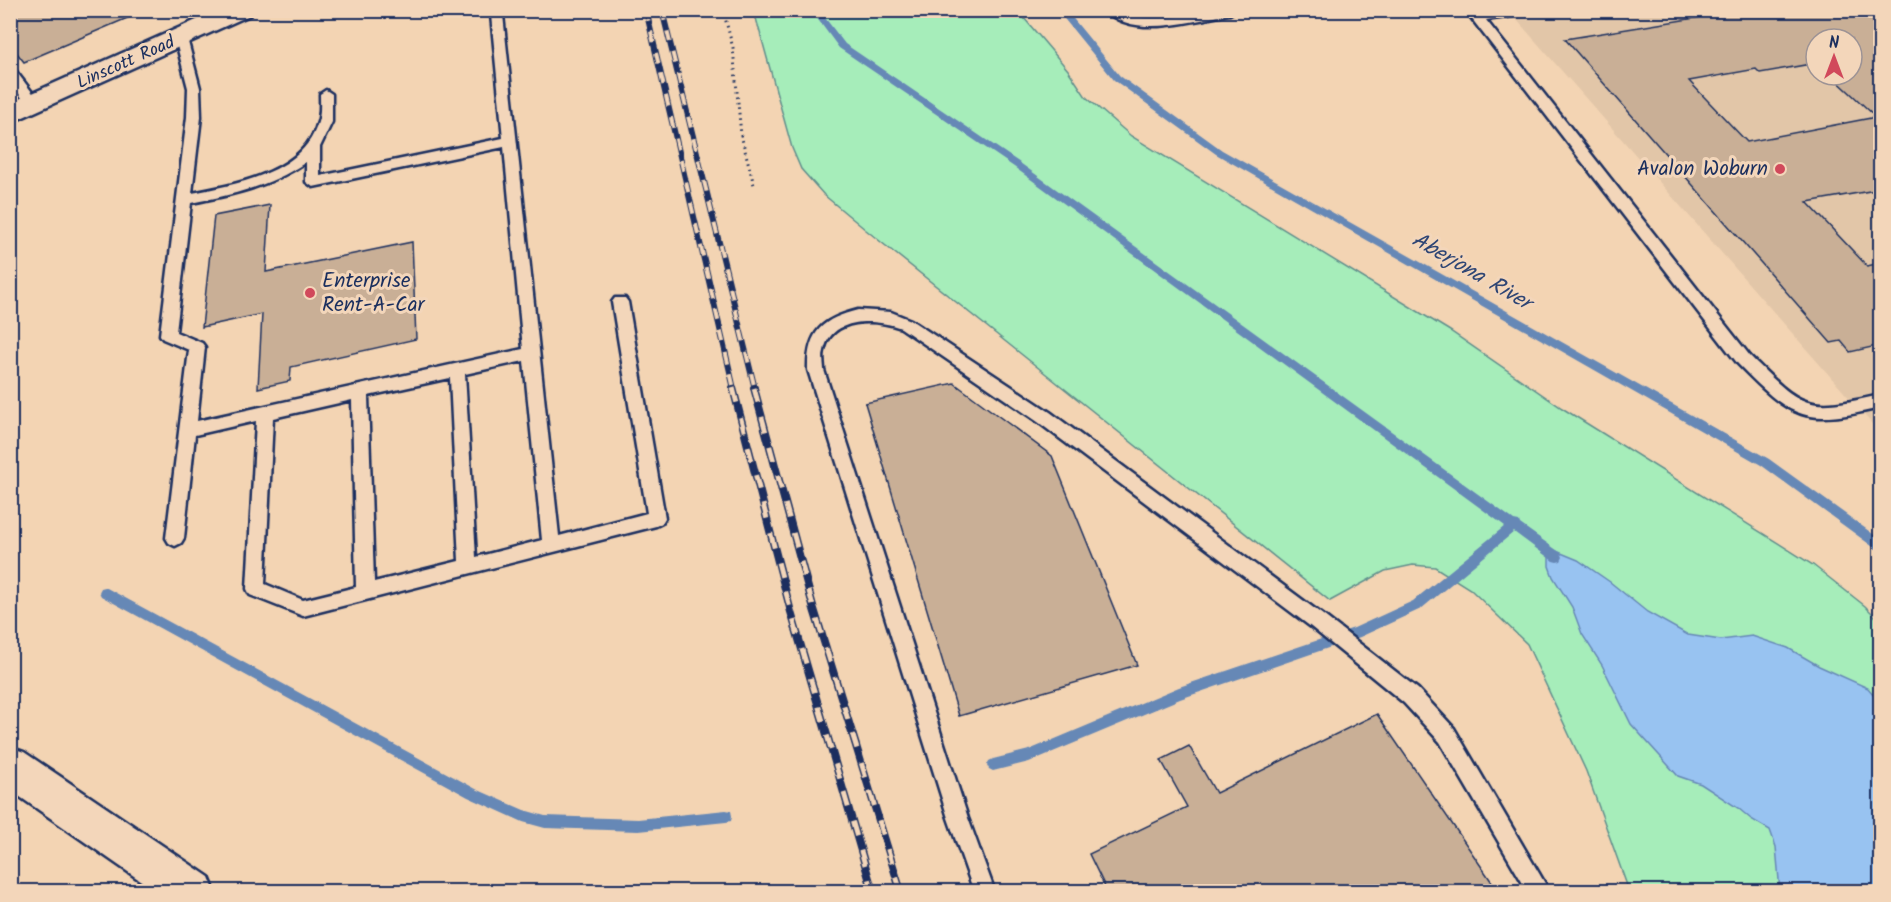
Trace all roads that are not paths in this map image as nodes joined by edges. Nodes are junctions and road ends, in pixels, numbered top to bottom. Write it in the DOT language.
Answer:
graph roads {
  1 [pos="242,10"];
  2 [pos="1111,10"];
  3 [pos="1230,10"];
  4 [pos="1527,10"];
  5 [pos="1474,14"];
  6 [pos="497,15"];
  7 [pos="181,38"];
  8 [pos="10,73"];
  9 [pos="326,94"];
  10 [pos="34,104"];
  11 [pos="10,114"];
  12 [pos="510,141"];
  13 [pos="313,145"];
  14 [pos="185,199"];
  15 [pos="620,302"];
  16 [pos="532,353"];
  17 [pos="457,370"];
  18 [pos="360,392"];
  19 [pos="1881,402"];
  20 [pos="265,413"];
  21 [pos="188,430"];
  22 [pos="176,538"];
  23 [pos="551,546"];
  24 [pos="468,567"];
  25 [pos="365,593"];
  26 [pos="10,766"];
  27 [pos="194,891"];
  28 [pos="985,891"];
  29 [pos="1540,891"];
  1 -- 7 [label="street, Linscott Road"];
  2 -- 3 [label="lane"];
  4 -- 5 [label="lane"];
  5 -- 19 [label="lane"];
  6 -- 12 [label="lane"];
  7 -- 10 [label="street, Linscott Road"];
  7 -- 14 [label="lane"];
  8 -- 10 [label="lane"];
  9 -- 13 [label="lane"];
  10 -- 11 [label="street, Linscott Road"];
  12 -- 13 [label="lane"];
  12 -- 16 [label="lane"];
  13 -- 14 [label="lane"];
  14 -- 21 [label="lane"];
  15 -- 23 [label="lane"];
  16 -- 17 [label="lane"];
  16 -- 23 [label="lane"];
  17 -- 18 [label="lane"];
  17 -- 24 [label="lane"];
  18 -- 20 [label="lane"];
  18 -- 25 [label="lane"];
  20 -- 21 [label="lane"];
  20 -- 25 [label="lane"];
  21 -- 22 [label="lane"];
  23 -- 24 [label="lane"];
  24 -- 25 [label="lane"];
  26 -- 27 [label="street"];
  28 -- 29 [label="lane"];
}
